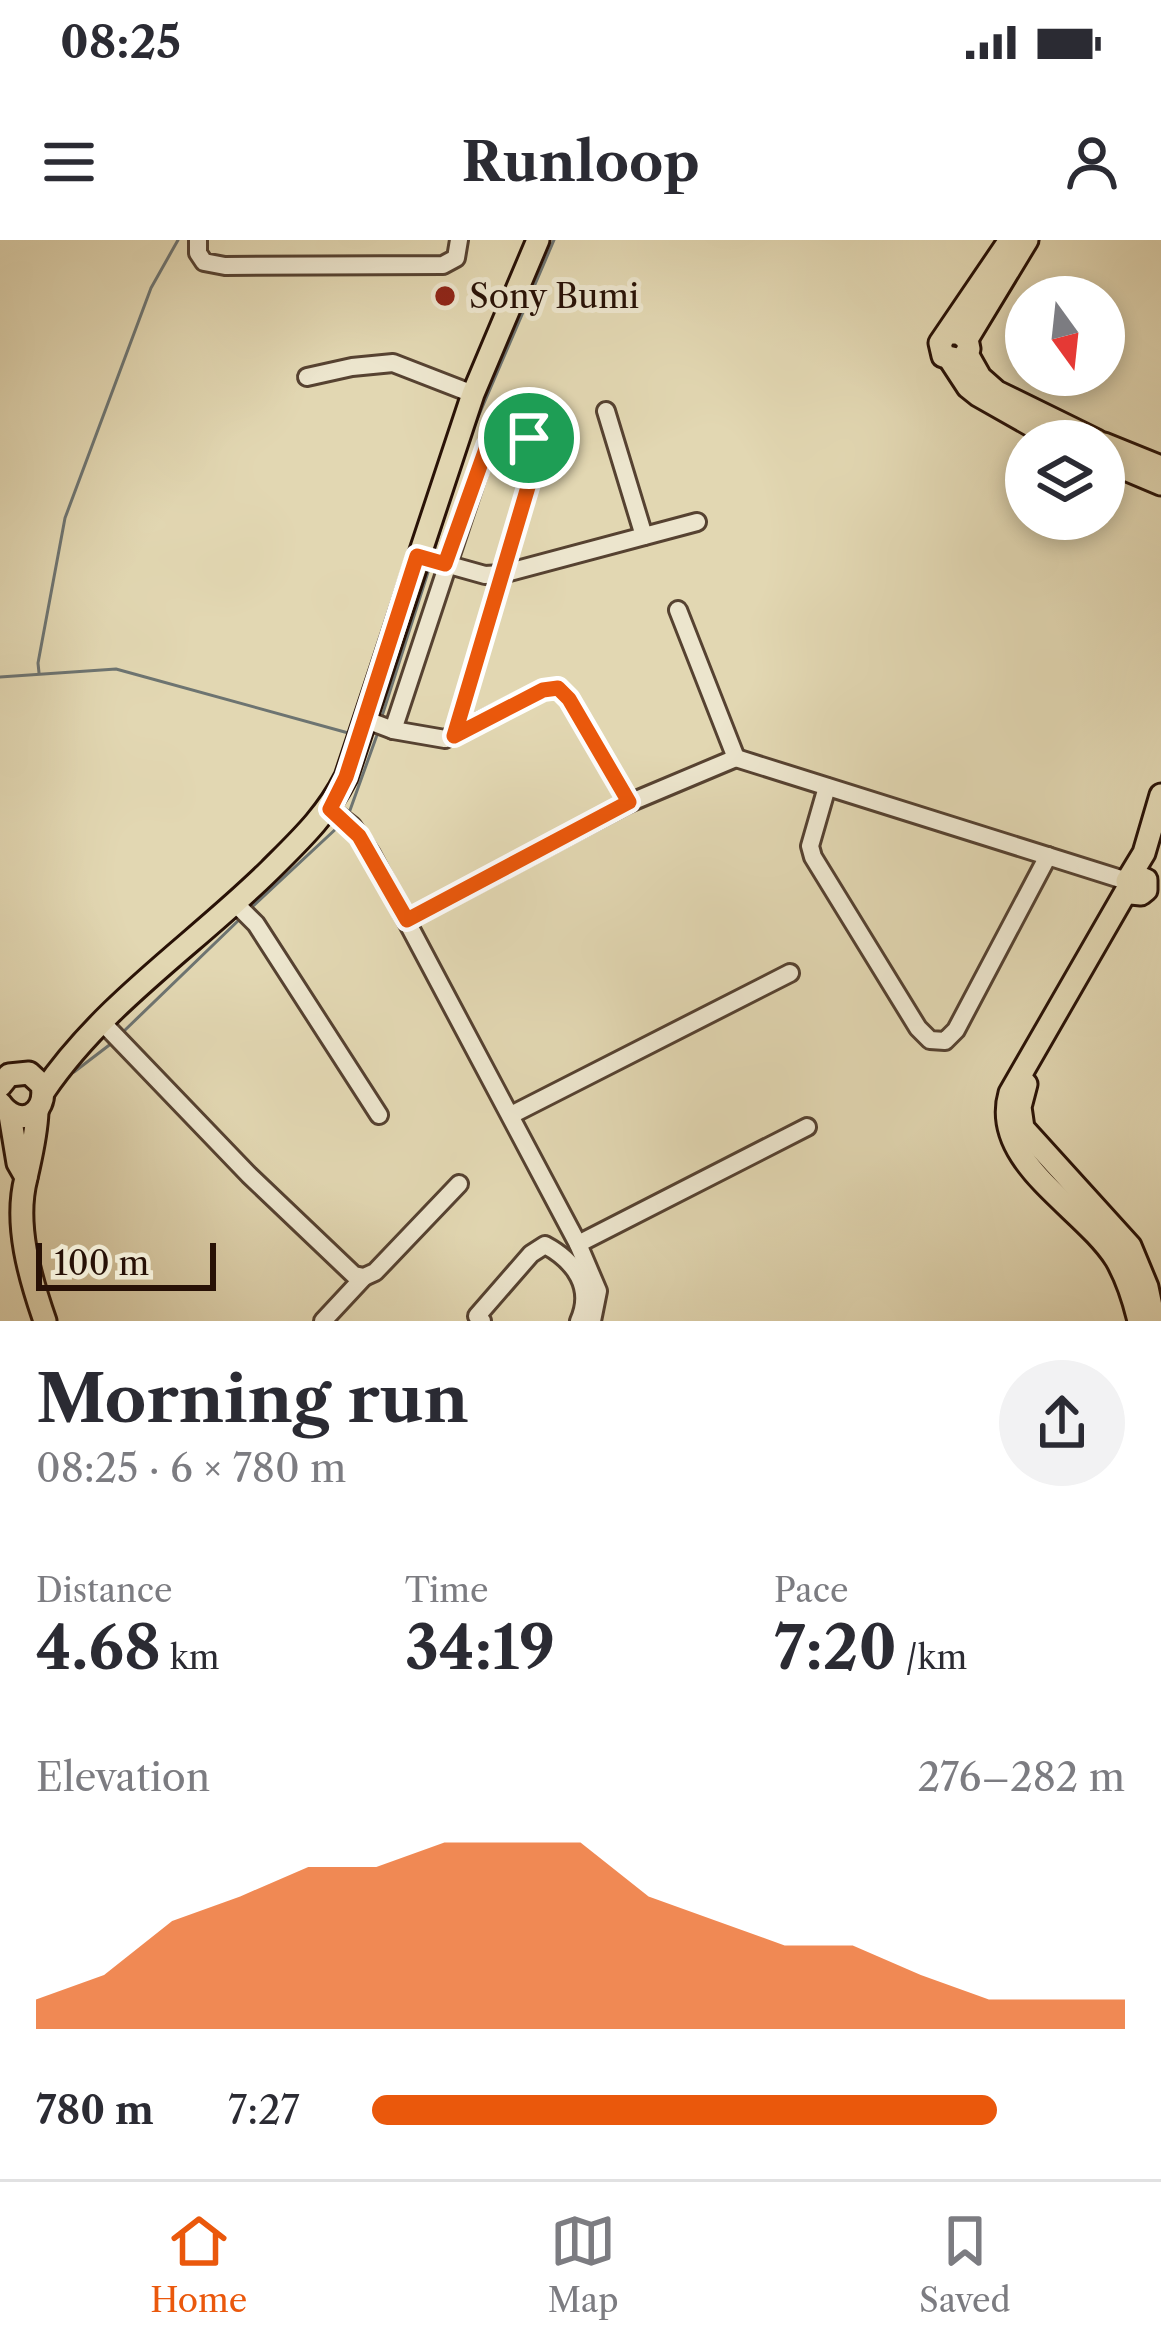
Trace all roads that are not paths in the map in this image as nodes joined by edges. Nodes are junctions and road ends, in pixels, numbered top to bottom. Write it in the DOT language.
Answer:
graph roads {
  1 [pos="198,240"];
  2 [pos="459,240"];
  3 [pos="538,240"];
  4 [pos="1010,240"];
  5 [pos="1027,240"];
  6 [pos="959,346"];
  7 [pos="307,377"];
  8 [pos="473,394"];
  9 [pos="606,411"];
  10 [pos="1022,420"];
  11 [pos="1055,420"];
  12 [pos="1125,452"];
  13 [pos="1161,467"];
  14 [pos="1125,469"];
  15 [pos="1161,484"];
  16 [pos="697,522"];
  17 [pos="644,536"];
  18 [pos="417,556"];
  19 [pos="445,564"];
  20 [pos="502,574"];
  21 [pos="678,610"];
  22 [pos="364,719"];
  23 [pos="393,730"];
  24 [pos="454,736"];
  25 [pos="736,758"];
  26 [pos="827,787"];
  27 [pos="1161,796"];
  28 [pos="629,802"];
  29 [pos="330,809"];
  30 [pos="1161,830"];
  31 [pos="1048,856"];
  32 [pos="1135,883"];
  33 [pos="244,913"];
  34 [pos="407,920"];
  35 [pos="790,973"];
  36 [pos="104,1032"];
  37 [pos="21,1082"];
  38 [pos="5,1109"];
  39 [pos="379,1114"];
  40 [pos="511,1115"];
  41 [pos="807,1127"];
  42 [pos="26,1177"];
  43 [pos="459,1184"];
  44 [pos="578,1244"];
  45 [pos="364,1277"];
  46 [pos="477,1319"];
  47 [pos="45,1321"];
  48 [pos="322,1321"];
  49 [pos="579,1321"];
  50 [pos="592,1321"];
  51 [pos="1139,1321"];
  52 [pos="1154,1321"];
  1 -- 2 [label="street"];
  3 -- 8 [label="main road"];
  4 -- 6 [label="main road"];
  5 -- 6 [label="main road"];
  6 -- 10 [label="main road"];
  6 -- 11 [label="main road"];
  7 -- 8 [label="street"];
  8 -- 18 [label="main road"];
  9 -- 17 [label="street"];
  12 -- 13 [label="main road"];
  14 -- 15 [label="main road"];
  16 -- 17 [label="street"];
  17 -- 20 [label="street"];
  18 -- 19 [label="street"];
  18 -- 22 [label="main road"];
  19 -- 20 [label="street"];
  19 -- 20 [label="street"];
  19 -- 23 [label="street"];
  20 -- 24 [label="street"];
  21 -- 25 [label="street"];
  22 -- 23 [label="street"];
  22 -- 29 [label="main road"];
  23 -- 24 [label="street"];
  24 -- 28 [label="street"];
  25 -- 26 [label="street"];
  25 -- 28 [label="street"];
  26 -- 31 [label="street"];
  26 -- 31 [label="street"];
  27 -- 32 [label="main road"];
  28 -- 34 [label="street"];
  29 -- 33 [label="main road"];
  29 -- 34 [label="street"];
  30 -- 32 [label="main road"];
  31 -- 32 [label="street"];
  32 -- 51 [label="main road"];
  32 -- 52 [label="main road"];
  33 -- 36 [label="main road"];
  33 -- 39 [label="street"];
  34 -- 40 [label="street"];
  35 -- 40 [label="street"];
  36 -- 37 [label="main road"];
  36 -- 45 [label="street"];
  37 -- 38 [label="main road"];
  37 -- 42 [label="main road"];
  38 -- 42 [label="main road"];
  40 -- 44 [label="street"];
  41 -- 44 [label="street"];
  42 -- 47 [label="main road"];
  43 -- 45 [label="street"];
  44 -- 50 [label="street"];
  45 -- 48 [label="street"];
  46 -- 49 [label="street"];
}
